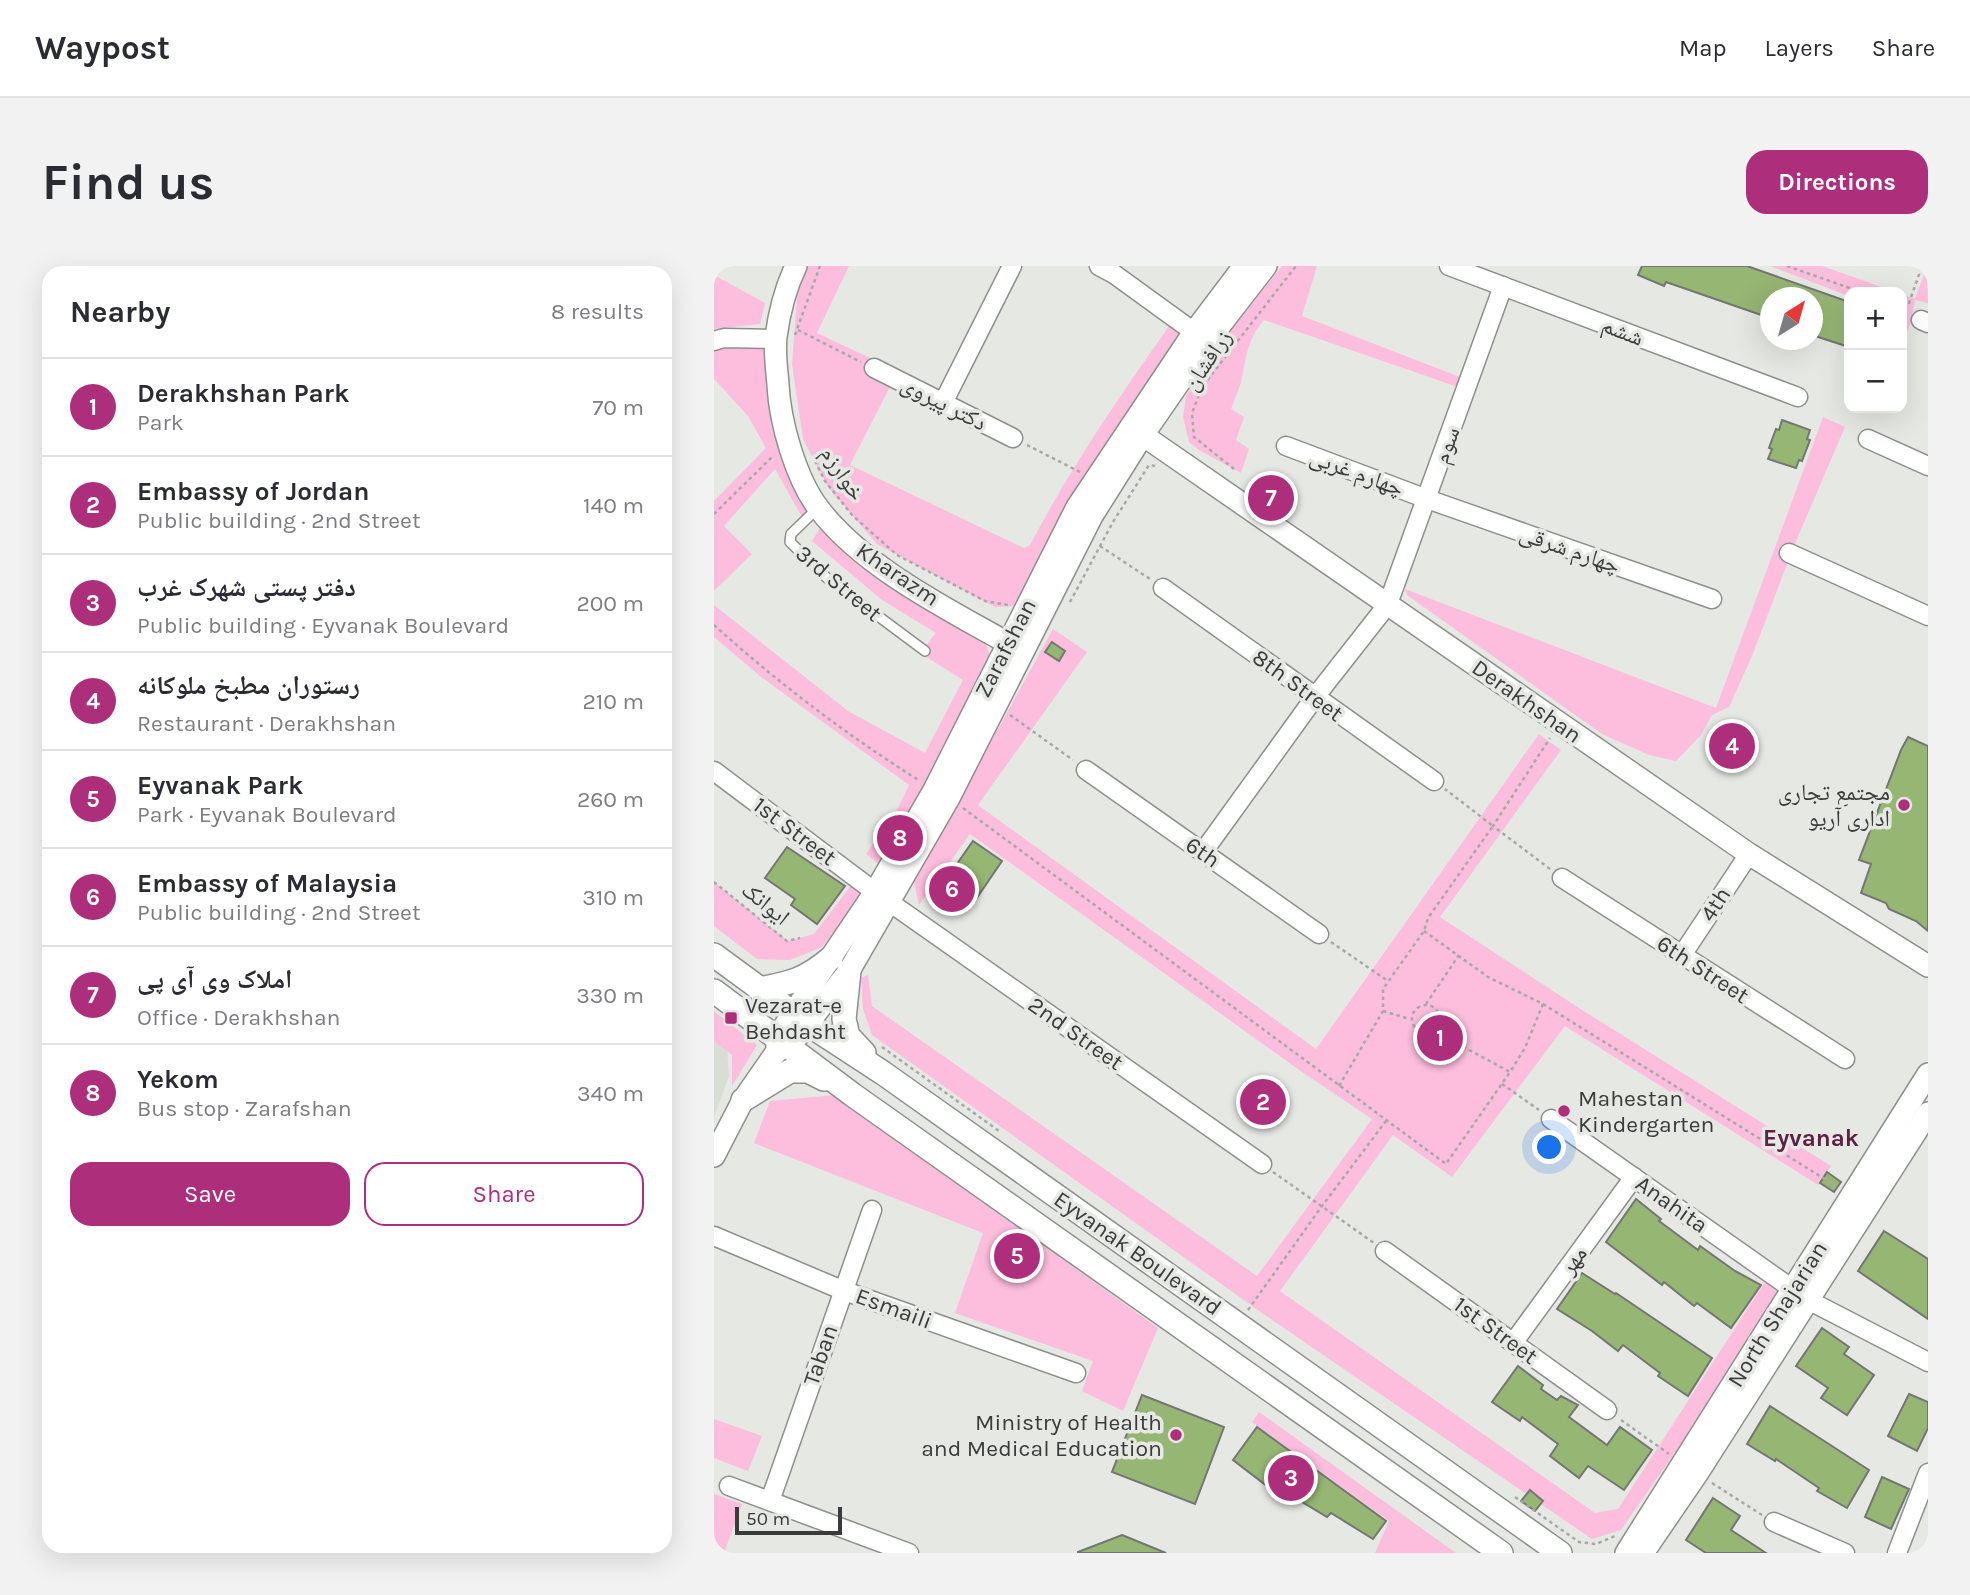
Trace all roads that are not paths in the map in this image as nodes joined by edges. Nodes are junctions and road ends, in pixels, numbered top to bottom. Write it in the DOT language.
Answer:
graph roads {
  1 [pos="796,266"];
  2 [pos="1012,266"];
  3 [pos="1098,266"];
  4 [pos="1244,266"];
  5 [pos="1266,266"];
  6 [pos="1449,266"];
  7 [pos="1503,286"];
  8 [pos="783,333"];
  9 [pos="1201,337"];
  10 [pos="714,341"];
  11 [pos="874,368"];
  12 [pos="1798,397"];
  13 [pos="943,403"];
  14 [pos="1137,431"];
  15 [pos="1013,438"];
  16 [pos="1868,439"];
  17 [pos="1286,446"];
  18 [pos="1928,466"];
  19 [pos="1427,499"];
  20 [pos="818,508"];
  21 [pos="1789,553"];
  22 [pos="1163,588"];
  23 [pos="1712,598"];
  24 [pos="1388,604"];
  25 [pos="1928,616"];
  26 [pos="1015,647"];
  27 [pos="925,651"];
  28 [pos="1315,697"];
  29 [pos="1086,770"];
  30 [pos="714,771"];
  31 [pos="1434,781"];
  32 [pos="942,794"];
  33 [pos="1203,852"];
  34 [pos="1749,854"];
  35 [pos="1562,878"];
  36 [pos="882,897"];
  37 [pos="1319,934"];
  38 [pos="714,955"];
  39 [pos="1682,955"];
  40 [pos="840,964"];
  41 [pos="1928,966"];
  42 [pos="759,989"];
  43 [pos="714,991"];
  44 [pos="801,1018"];
  45 [pos="781,1045"];
  46 [pos="1844,1059"];
  47 [pos="883,1073"];
  48 [pos="1928,1074"];
  49 [pos="853,1095"];
  50 [pos="743,1100"];
  51 [pos="1928,1113"];
  52 [pos="1551,1119"];
  53 [pos="714,1156"];
  54 [pos="1262,1164"];
  55 [pos="1634,1177"];
  56 [pos="872,1210"];
  57 [pos="714,1236"];
  58 [pos="1385,1251"];
  59 [pos="842,1290"];
  60 [pos="1800,1295"];
  61 [pos="1513,1343"];
  62 [pos="1928,1362"];
  63 [pos="1076,1373"];
  64 [pos="1607,1410"];
  65 [pos="1690,1469"];
  66 [pos="1928,1473"];
  67 [pos="729,1486"];
  68 [pos="770,1501"];
  69 [pos="1774,1522"];
  70 [pos="909,1553"];
  71 [pos="1501,1553"];
  72 [pos="1560,1553"];
  73 [pos="1626,1553"];
  74 [pos="1643,1553"];
  75 [pos="1845,1553"];
  76 [pos="1897,1553"];
  1 -- 8 [label="street, Kharazm"];
  2 -- 13 [label="street"];
  3 -- 9 [label="street"];
  4 -- 9 [label="street, Zarafshan"];
  5 -- 9 [label="street, Zarafshan"];
  6 -- 7 [label="street, ششم"];
  7 -- 12 [label="street, ششم"];
  7 -- 19 [label="street, سوم"];
  8 -- 10 [label="street"];
  8 -- 20 [label="street, Kharazm"];
  9 -- 14 [label="street, Zarafshan"];
  11 -- 13 [label="street, دکتر پیروی"];
  13 -- 15 [label="street, دکتر پیروی"];
  14 -- 24 [label="street, Derakhshan"];
  14 -- 26 [label="street, Zarafshan"];
  14 -- 26 [label="street, Zarafshan"];
  16 -- 18 [label="street"];
  17 -- 19 [label="street, چهارم غربی"];
  19 -- 23 [label="street, چهارم شرقی"];
  19 -- 24 [label="street, سوم"];
  20 -- 26 [label="street, Kharazm"];
  20 -- 27 [label="lane, 3rd Street"];
  21 -- 25 [label="street"];
  22 -- 28 [label="street, 8th Street"];
  24 -- 28 [label="street, سوم"];
  24 -- 34 [label="street, Derakhshan"];
  26 -- 32 [label="street, Zarafshan"];
  26 -- 32 [label="street, Zarafshan"];
  28 -- 31 [label="street, 8th Street"];
  28 -- 33 [label="street, سوم"];
  29 -- 33 [label="street, 6th"];
  30 -- 36 [label="street, 1st Street"];
  32 -- 36 [label="street, Zarafshan"];
  33 -- 37 [label="street, 6th"];
  34 -- 39 [label="street, 4th"];
  34 -- 41 [label="street, Derakhshan"];
  35 -- 39 [label="street, 6th Street"];
  36 -- 40 [label="street, Zarafshan"];
  36 -- 54 [label="street, 2nd Street"];
  38 -- 42 [label="main road, Eyvanak Boulevard"];
  39 -- 46 [label="street, 6th Street"];
  40 -- 42 [label="main road"];
  40 -- 44 [label="street, Zarafshan"];
  40 -- 47 [label="main road"];
  42 -- 44 [label="main road, Eyvanak Boulevard"];
  43 -- 45 [label="main road, Eyvanak Boulevard"];
  44 -- 45 [label="street, Zarafshan"];
  44 -- 47 [label="main road, Eyvanak Boulevard"];
  45 -- 49 [label="main road, Eyvanak Boulevard"];
  45 -- 50 [label="street, Zarafshan"];
  47 -- 72 [label="main road, Eyvanak Boulevard"];
  48 -- 60 [label="street, North Shajarian"];
  49 -- 50 [label="main road"];
  49 -- 71 [label="main road, Eyvanak Boulevard"];
  50 -- 53 [label="street, Zarafshan"];
  51 -- 60 [label="street, North Shajarian"];
  52 -- 55 [label="street, Anahita"];
  55 -- 60 [label="street, Anahita"];
  55 -- 61 [label="street, مهر"];
  56 -- 59 [label="street, Taban"];
  57 -- 59 [label="street, Esmaili"];
  58 -- 61 [label="street, 1st Street"];
  59 -- 63 [label="street, Esmaili"];
  59 -- 68 [label="street, Taban"];
  60 -- 62 [label="street, Anahita"];
  60 -- 65 [label="street, North Shajarian"];
  61 -- 64 [label="street, 1st Street"];
  65 -- 73 [label="street, North Shajarian"];
  65 -- 74 [label="street, North Shajarian"];
  66 -- 76 [label="street"];
  67 -- 68 [label="street"];
  68 -- 70 [label="street"];
  69 -- 75 [label="street"];
}
